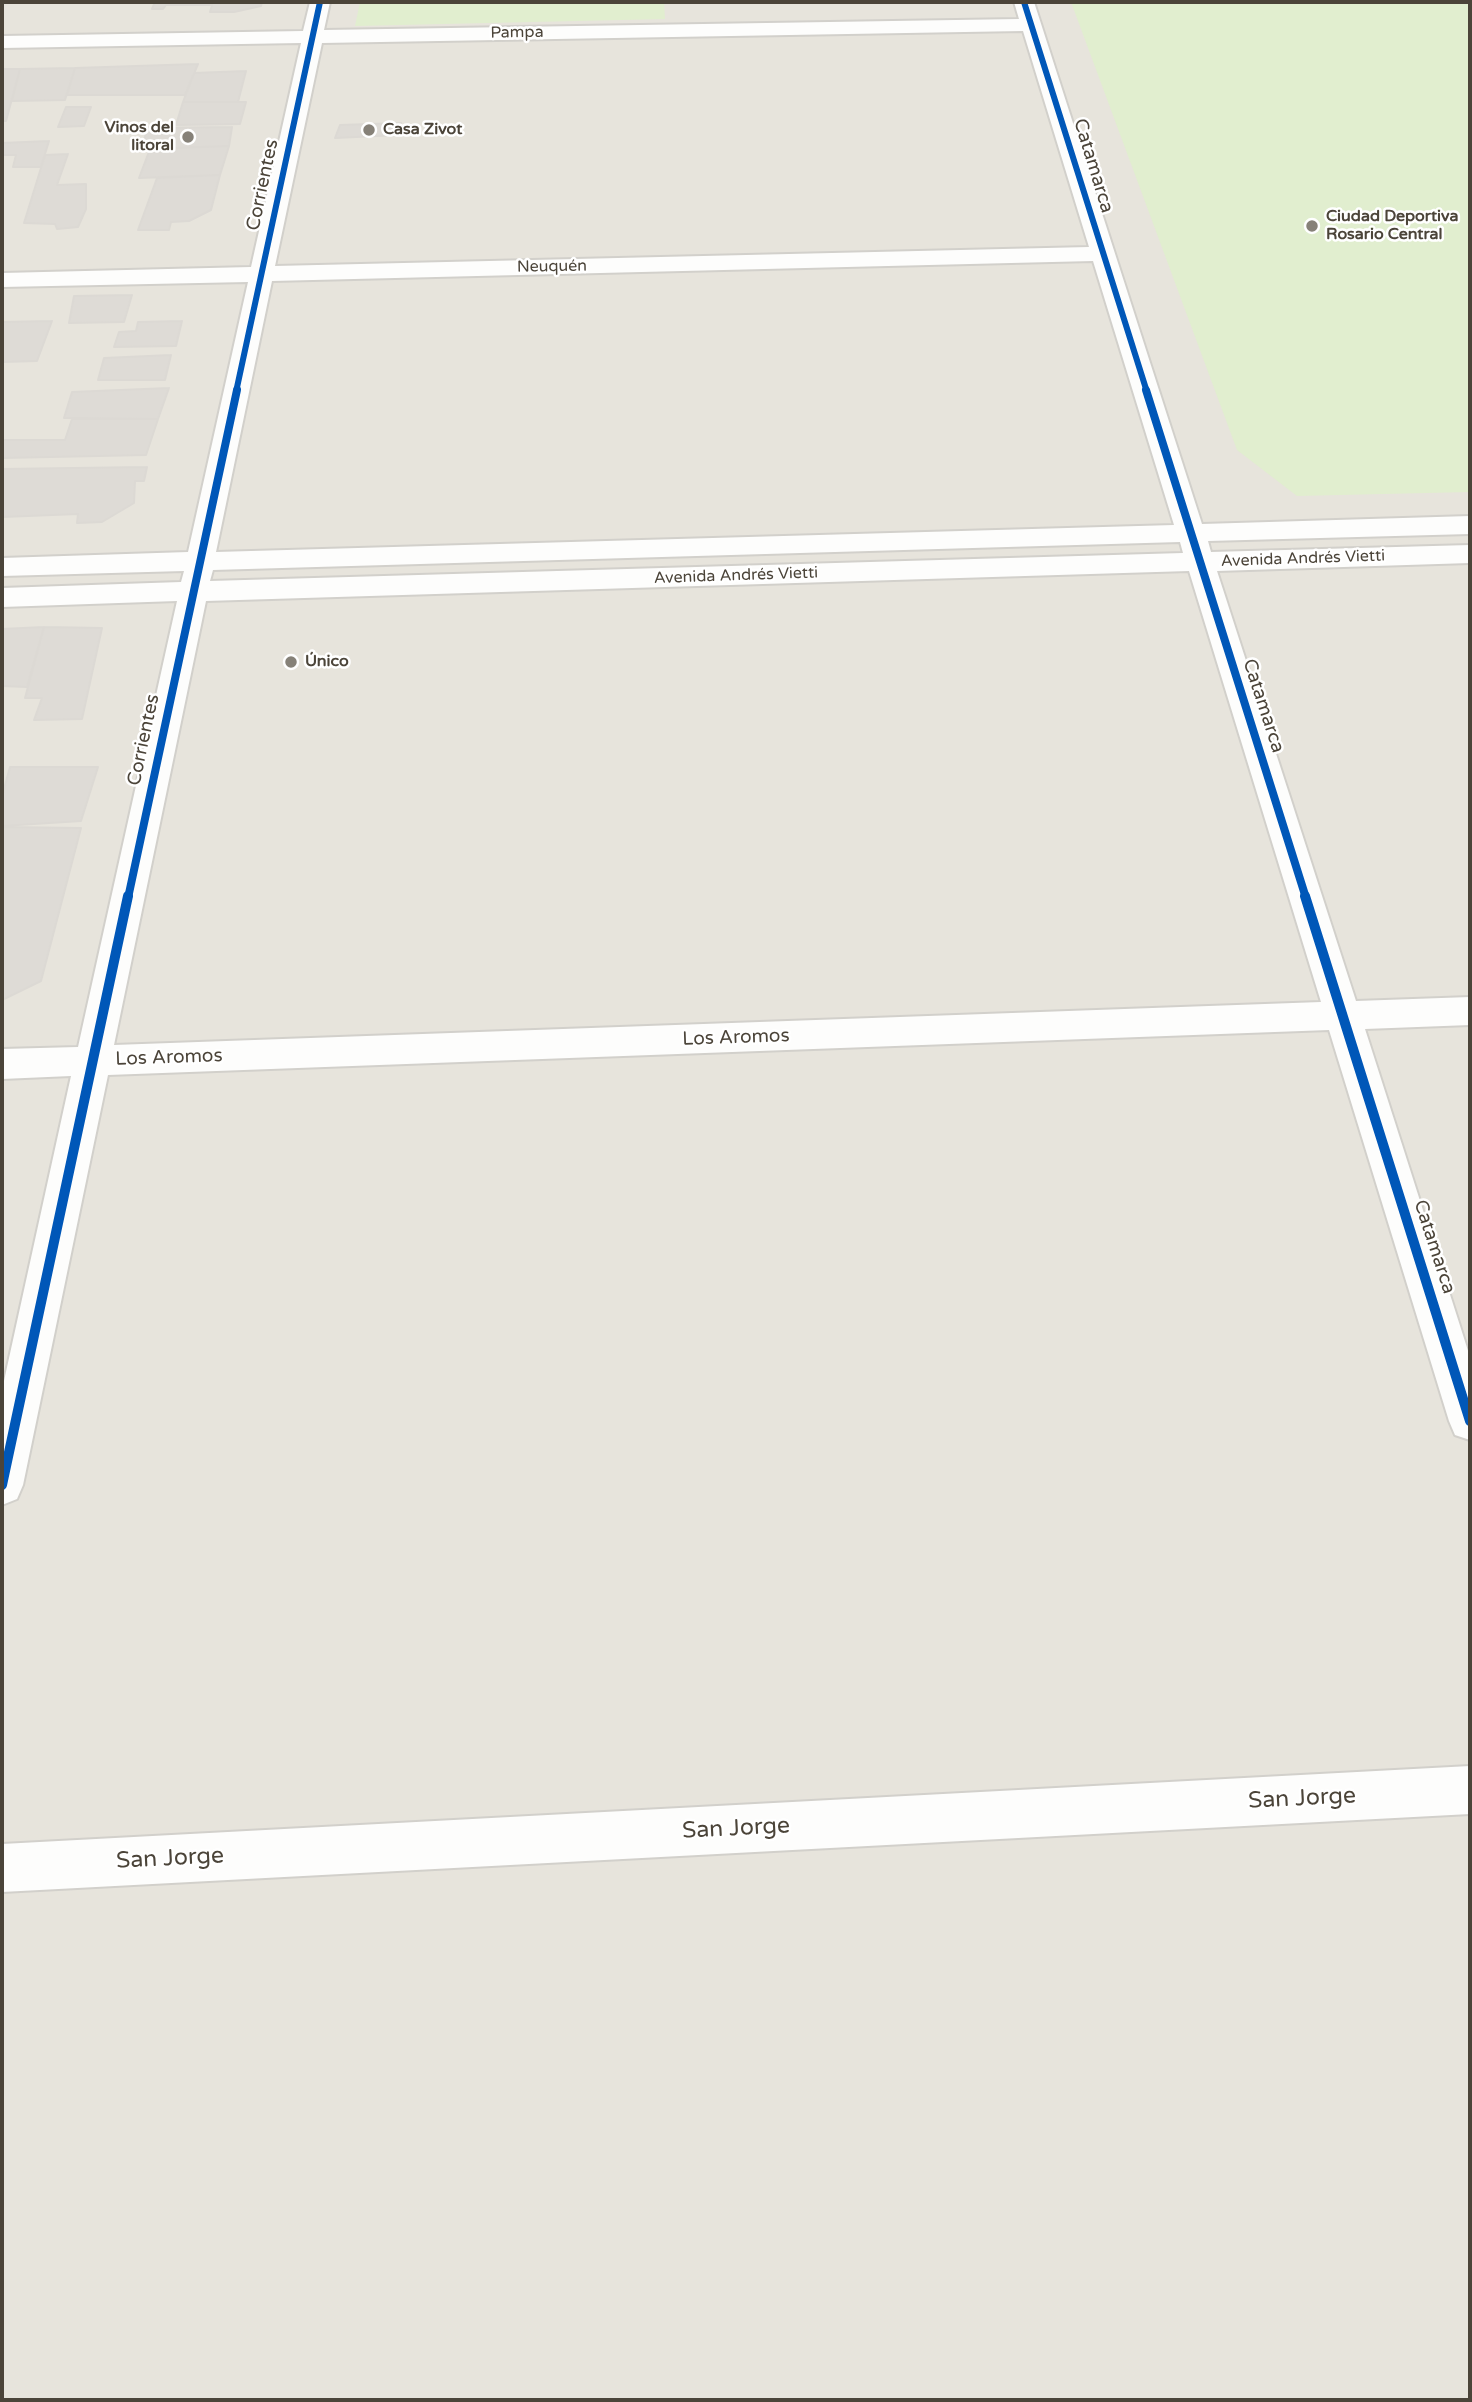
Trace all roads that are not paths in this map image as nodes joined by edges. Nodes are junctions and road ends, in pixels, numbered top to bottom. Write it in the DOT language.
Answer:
graph roads {
  1 [pos="320,2"];
  2 [pos="1028,13"];
  3 [pos="313,37"];
  4 [pos="2,42"];
  5 [pos="1102,254"];
  6 [pos="261,274"];
  7 [pos="2,280"];
  8 [pos="1470,525"];
  9 [pos="1190,533"];
  10 [pos="1470,554"];
  11 [pos="1199,562"];
  12 [pos="2,567"];
  13 [pos="196,576"];
  14 [pos="2,597"];
  15 [pos="1470,1011"];
  16 [pos="1342,1016"];
  17 [pos="93,1061"];
  18 [pos="2,1064"];
  19 [pos="1470,1421"];
  20 [pos="2,1485"];
  21 [pos="1470,1790"];
  22 [pos="2,1868"];
  1 -- 3 [label="street, Corrientes"];
  2 -- 3 [label="street, Pampa"];
  2 -- 5 [label="street, Catamarca"];
  3 -- 4 [label="street, Pampa"];
  3 -- 6 [label="street, Corrientes"];
  5 -- 6 [label="street, Neuquén"];
  5 -- 9 [label="street, Catamarca"];
  6 -- 7 [label="street, Neuquén"];
  6 -- 13 [label="street, Corrientes"];
  8 -- 9 [label="street, Avenida Andrés Vietti"];
  9 -- 11 [label="street, Catamarca"];
  9 -- 13 [label="street, Avenida Andrés Vietti"];
  10 -- 11 [label="street, Avenida Andrés Vietti"];
  11 -- 13 [label="street, Avenida Andrés Vietti"];
  11 -- 16 [label="street, Catamarca"];
  12 -- 13 [label="street, Avenida Andrés Vietti"];
  13 -- 14 [label="street, Avenida Andrés Vietti"];
  13 -- 17 [label="street, Corrientes"];
  15 -- 16 [label="street, Los Aromos"];
  16 -- 17 [label="street, Los Aromos"];
  16 -- 19 [label="street, Catamarca"];
  17 -- 18 [label="street, Los Aromos"];
  17 -- 20 [label="street, Corrientes"];
  21 -- 22 [label="street, San Jorge"];
}
